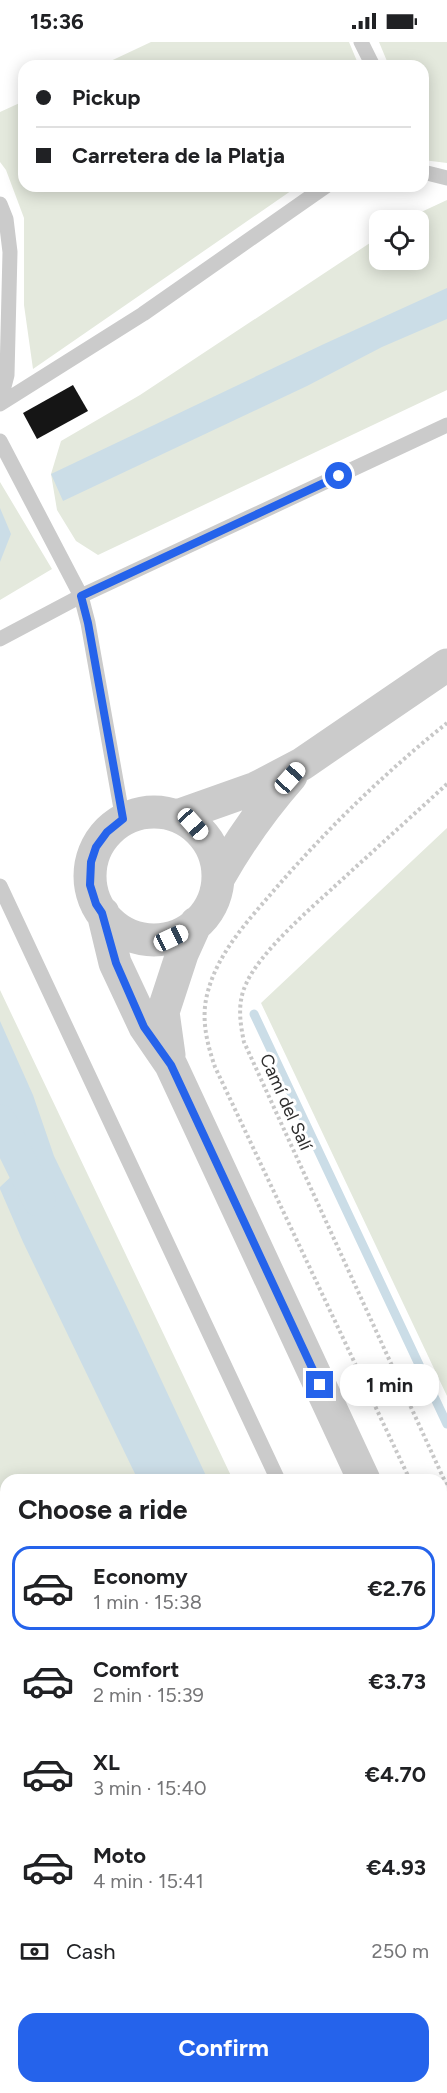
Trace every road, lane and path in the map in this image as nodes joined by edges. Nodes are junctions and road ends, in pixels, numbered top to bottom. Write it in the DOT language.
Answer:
graph roads {
  1 [pos="361,42"];
  2 [pos="370,60"];
  3 [pos="429,173"];
  4 [pos="447,178"];
  5 [pos="317,192"];
  6 [pos="0,204"];
  7 [pos="4,306"];
  8 [pos="0,403"];
  9 [pos="447,425"];
  10 [pos="0,441"];
  11 [pos="81,596"];
  12 [pos="0,639"];
  13 [pos="447,665"];
  14 [pos="447,723"];
  15 [pos="302,764"];
  16 [pos="447,784"];
  17 [pos="177,816"];
  18 [pos="123,819"];
  19 [pos="218,879"];
  20 [pos="0,886"];
  21 [pos="102,913"];
  22 [pos="196,923"];
  23 [pos="171,1065"];
  24 [pos="275,1474"];
  25 [pos="361,1474"];
  26 [pos="407,1474"];
  27 [pos="442,1474"];
  1 -- 2 [label="lane"];
  3 -- 4 [label="lane"];
  5 -- 8 [label="lane"];
  6 -- 7 [label="lane"];
  7 -- 8 [label="lane"];
  9 -- 11 [label="lane"];
  10 -- 11 [label="lane"];
  11 -- 12 [label="lane"];
  11 -- 18 [label="lane"];
  13 -- 15 [label="street"];
  14 -- 26 [label="path"];
  15 -- 17 [label="street"];
  15 -- 19 [label="street"];
  16 -- 27 [label="path, Camí del Salí"];
  17 -- 18 [label="street"];
  17 -- 19 [label="street"];
  18 -- 21 [label="street"];
  19 -- 22 [label="street"];
  20 -- 24 [label="lane"];
  21 -- 22 [label="street"];
  21 -- 23 [label="street"];
  22 -- 23 [label="street"];
  23 -- 25 [label="street"];
}
